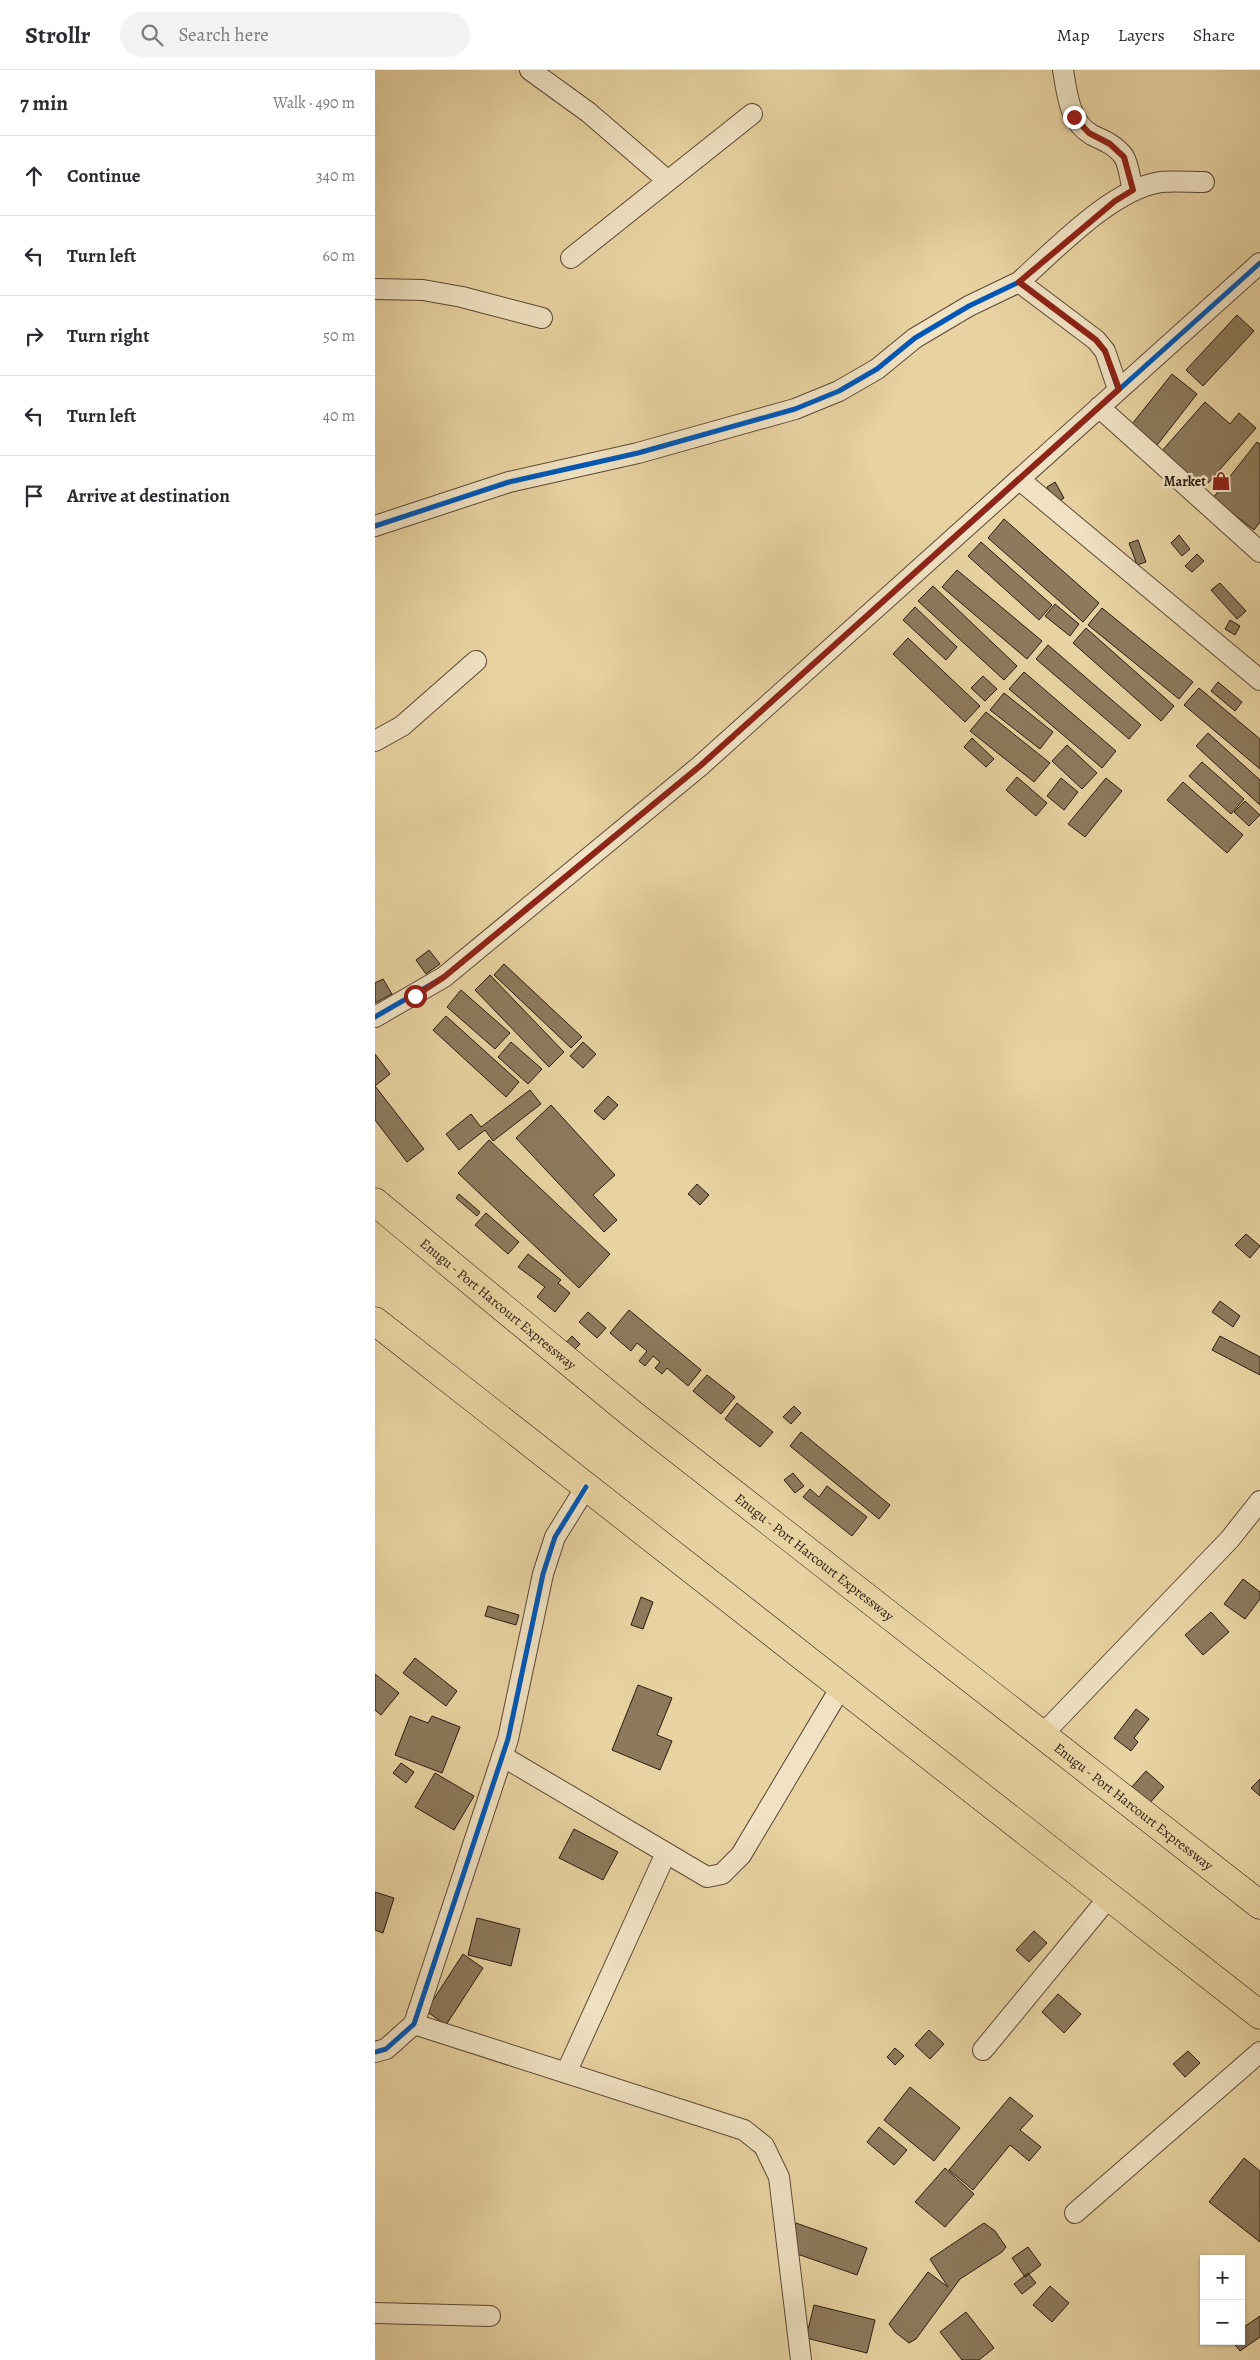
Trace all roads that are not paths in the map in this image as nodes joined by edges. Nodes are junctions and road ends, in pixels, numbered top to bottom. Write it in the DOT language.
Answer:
graph roads {
  1 [pos="530,70"];
  2 [pos="1063,70"];
  3 [pos="752,114"];
  4 [pos="667,180"];
  5 [pos="1204,182"];
  6 [pos="1133,190"];
  7 [pos="571,258"];
  8 [pos="1260,262"];
  9 [pos="1019,282"];
  10 [pos="375,289"];
  11 [pos="542,318"];
  12 [pos="1119,389"];
  13 [pos="1099,407"];
  14 [pos="1020,480"];
  15 [pos="375,526"];
  16 [pos="1260,552"];
  17 [pos="476,661"];
  18 [pos="1260,680"];
  19 [pos="375,741"];
  20 [pos="375,1017"];
  21 [pos="375,1202"];
  22 [pos="375,1321"];
  23 [pos="586,1487"];
  24 [pos="1260,1501"];
  25 [pos="841,1687"];
  26 [pos="1043,1735"];
  27 [pos="502,1756"];
  28 [pos="666,1853"];
  29 [pos="1109,1898"];
  30 [pos="1260,1905"];
  31 [pos="1260,2015"];
  32 [pos="414,2024"];
  33 [pos="983,2050"];
  34 [pos="375,2052"];
  35 [pos="1260,2052"];
  36 [pos="566,2073"];
  37 [pos="1075,2213"];
  38 [pos="375,2313"];
  39 [pos="490,2316"];
  40 [pos="801,2360"];
  1 -- 4 [label="street"];
  2 -- 6 [label="street"];
  3 -- 4 [label="street"];
  4 -- 7 [label="street"];
  5 -- 6 [label="street"];
  6 -- 9 [label="street"];
  8 -- 12 [label="street"];
  9 -- 12 [label="street"];
  9 -- 15 [label="street"];
  10 -- 11 [label="street"];
  12 -- 13 [label="street"];
  13 -- 14 [label="street"];
  13 -- 16 [label="street"];
  14 -- 18 [label="street"];
  14 -- 20 [label="street"];
  17 -- 19 [label="street"];
  21 -- 26 [label="highway, Enugu - Port Harcourt Expressway"];
  22 -- 23 [label="highway"];
  23 -- 25 [label="highway"];
  23 -- 27 [label="street"];
  24 -- 26 [label="street"];
  25 -- 28 [label="street"];
  25 -- 29 [label="highway"];
  26 -- 30 [label="highway, Enugu - Port Harcourt Expressway"];
  27 -- 28 [label="street"];
  27 -- 32 [label="street"];
  28 -- 36 [label="street"];
  29 -- 31 [label="highway"];
  29 -- 33 [label="street"];
  32 -- 34 [label="street"];
  32 -- 36 [label="street"];
  35 -- 37 [label="street"];
  36 -- 40 [label="street"];
  38 -- 39 [label="street"];
}
